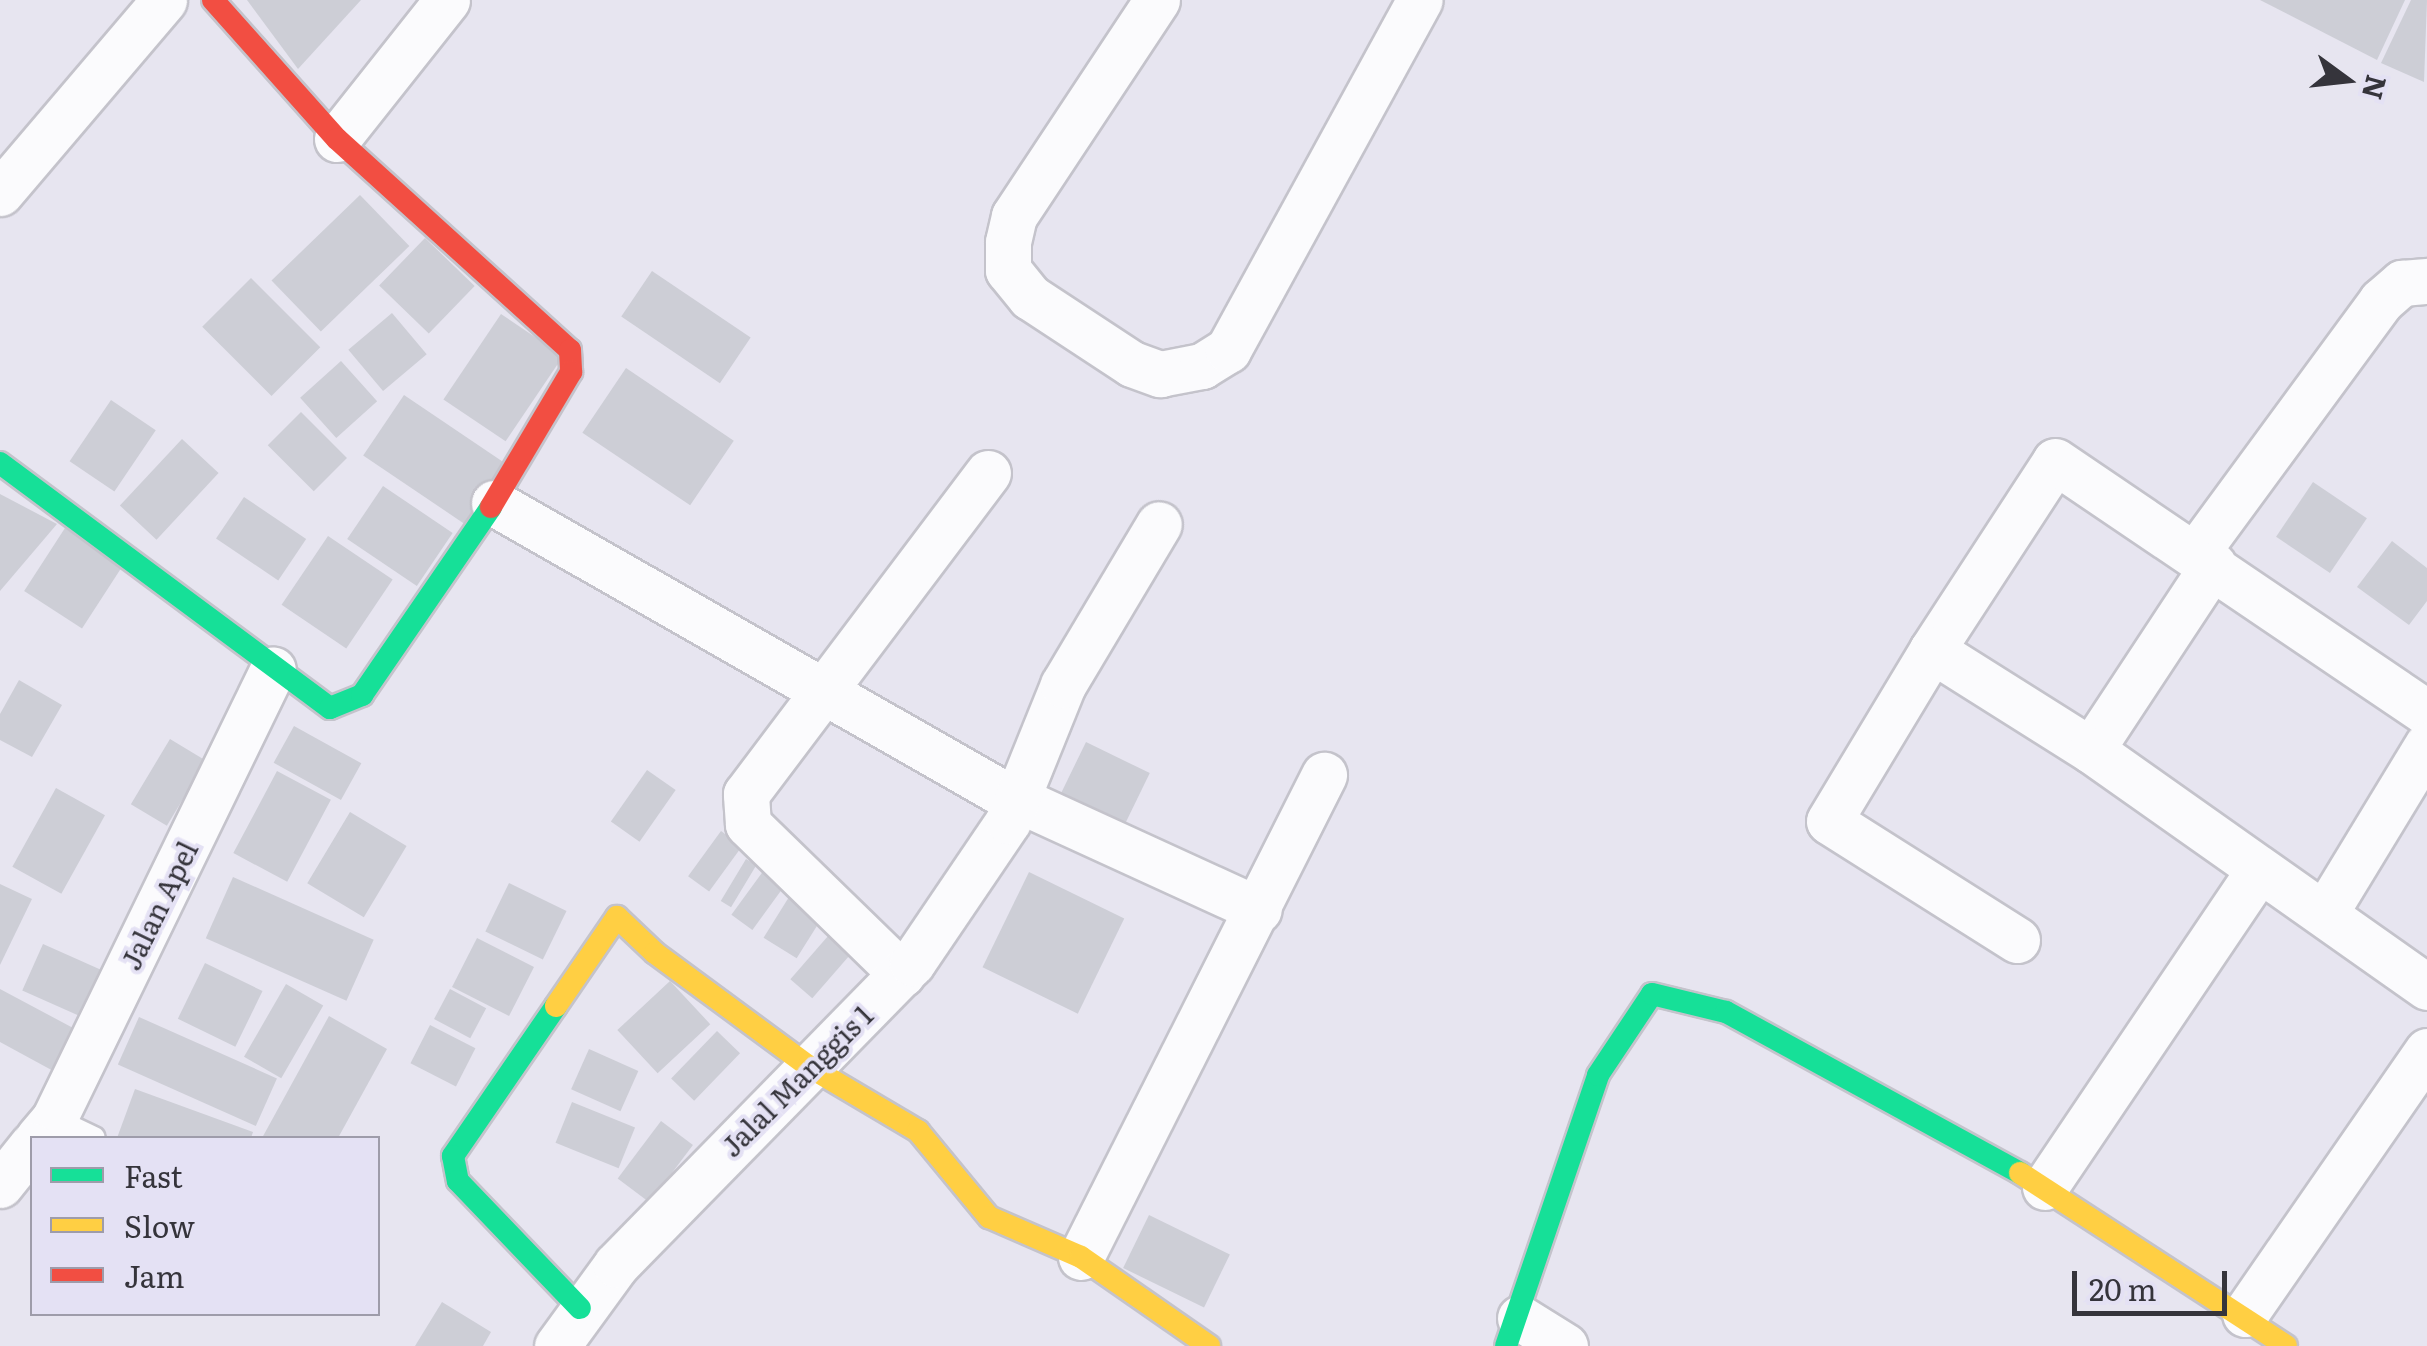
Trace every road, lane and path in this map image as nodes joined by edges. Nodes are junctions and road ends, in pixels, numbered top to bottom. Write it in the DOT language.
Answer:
graph roads {
  1 [pos="164,0"];
  2 [pos="214,0"];
  3 [pos="447,0"];
  4 [pos="1420,0"];
  5 [pos="1140,5"];
  6 [pos="337,139"];
  7 [pos="0,193"];
  8 [pos="2427,281"];
  9 [pos="0,464"];
  10 [pos="988,473"];
  11 [pos="494,503"];
  12 [pos="1159,524"];
  13 [pos="2204,559"];
  14 [pos="1932,650"];
  15 [pos="273,669"];
  16 [pos="830,692"];
  17 [pos="2427,712"];
  18 [pos="2427,745"];
  19 [pos="2091,750"];
  20 [pos="1324,775"];
  21 [pos="1018,800"];
  22 [pos="2259,870"];
  23 [pos="1259,910"];
  24 [pos="2325,914"];
  25 [pos="2017,940"];
  26 [pos="902,974"];
  27 [pos="2427,987"];
  28 [pos="2427,1052"];
  29 [pos="808,1066"];
  30 [pos="41,1134"];
  31 [pos="68,1136"];
  32 [pos="30,1148"];
  33 [pos="0,1185"];
  34 [pos="2045,1188"];
  35 [pos="1082,1257"];
  36 [pos="580,1308"];
  37 [pos="2245,1314"];
  38 [pos="1513,1332"];
  39 [pos="557,1346"];
  40 [pos="1209,1346"];
  41 [pos="1564,1346"];
  42 [pos="2286,1346"];
  1 -- 7 [label="street"];
  2 -- 6 [label="street"];
  3 -- 6 [label="street"];
  4 -- 5 [label="street"];
  6 -- 11 [label="street"];
  8 -- 13 [label="street"];
  9 -- 15 [label="street"];
  10 -- 16 [label="street"];
  11 -- 15 [label="street"];
  11 -- 16 [label="street"];
  12 -- 21 [label="street, Jalal Manggis 1"];
  13 -- 14 [label="street"];
  13 -- 17 [label="street"];
  13 -- 19 [label="street"];
  14 -- 19 [label="street"];
  14 -- 25 [label="street"];
  15 -- 30 [label="street, Jalan Apel"];
  16 -- 21 [label="street"];
  16 -- 26 [label="street"];
  18 -- 24 [label="street"];
  19 -- 22 [label="street"];
  20 -- 23 [label="street"];
  21 -- 23 [label="street"];
  21 -- 26 [label="street, Jalal Manggis 1"];
  22 -- 24 [label="street"];
  22 -- 34 [label="street"];
  23 -- 35 [label="street"];
  24 -- 27 [label="street"];
  26 -- 29 [label="street, Jalal Manggis 1"];
  28 -- 37 [label="street"];
  29 -- 35 [label="street"];
  29 -- 36 [label="street, Jalal Manggis 1"];
  29 -- 36 [label="street"];
  30 -- 31 [label="lane"];
  32 -- 33 [label="street, Jalan Apel"];
  34 -- 37 [label="street"];
  34 -- 38 [label="street"];
  35 -- 40 [label="street"];
  36 -- 39 [label="street, Jalal Manggis 1"];
  37 -- 42 [label="street"];
  38 -- 41 [label="street"];
}
